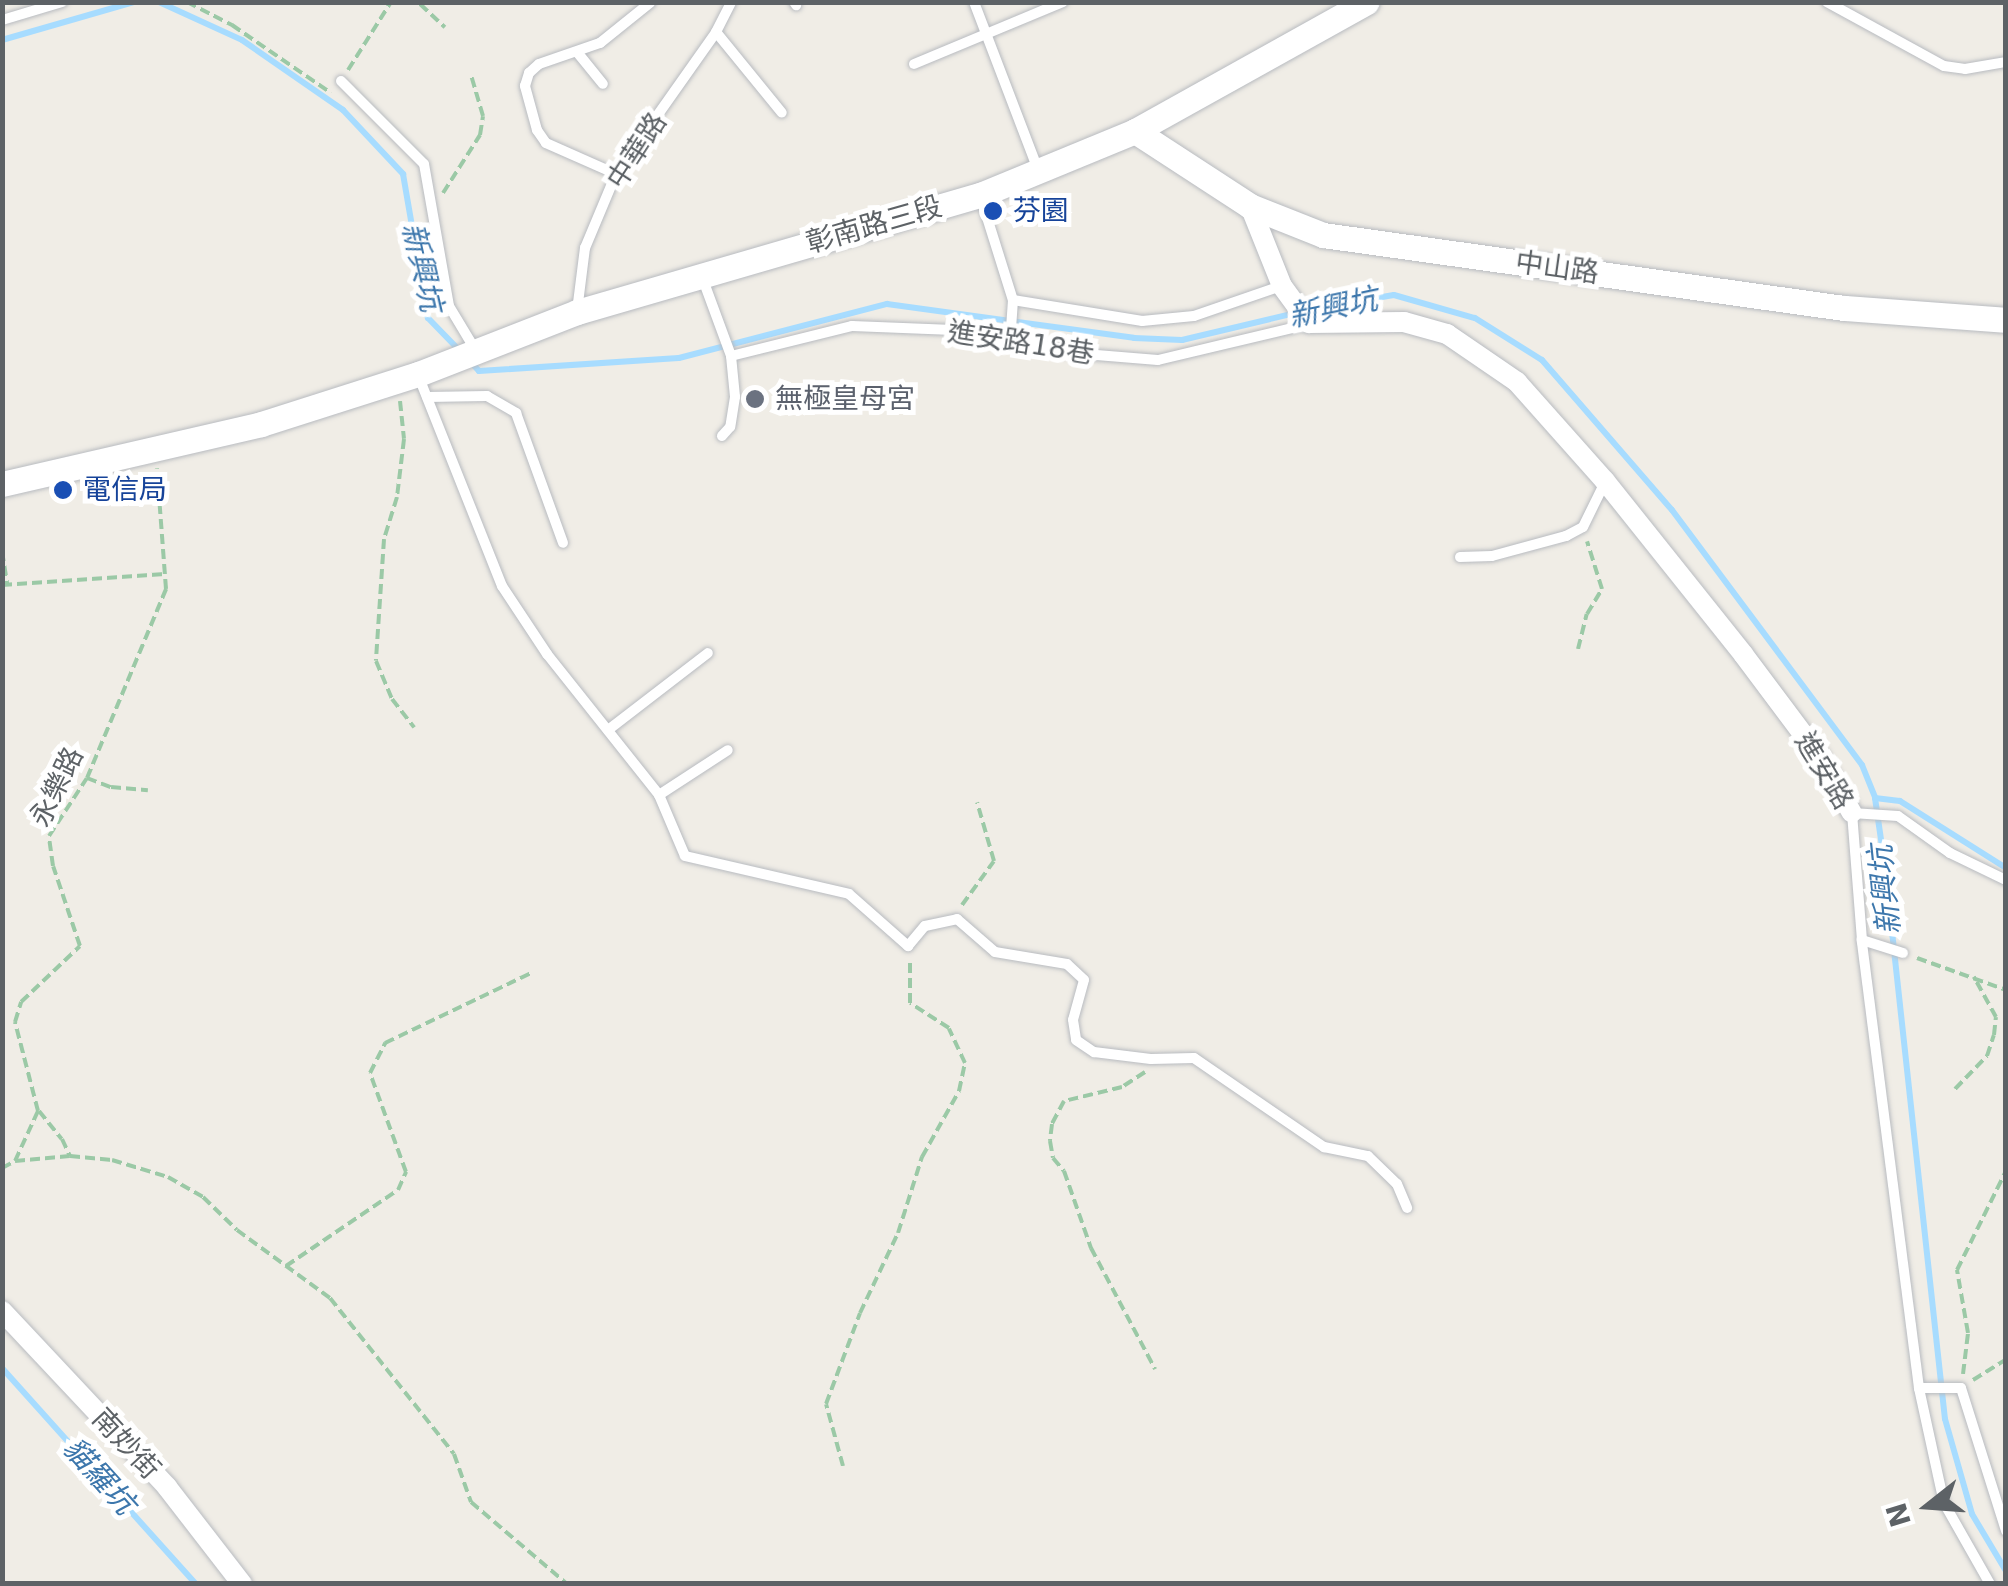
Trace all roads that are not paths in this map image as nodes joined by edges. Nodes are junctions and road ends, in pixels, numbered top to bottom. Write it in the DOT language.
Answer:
graph roads {
  1 [pos="62,2"];
  2 [pos="651,2"];
  3 [pos="731,2"];
  4 [pos="974,2"];
  5 [pos="1063,2"];
  6 [pos="1368,2"];
  7 [pos="1827,2"];
  8 [pos="1849,7"];
  9 [pos="2,20"];
  10 [pos="985,31"];
  11 [pos="716,32"];
  12 [pos="577,52"];
  13 [pos="2006,62"];
  14 [pos="914,64"];
  15 [pos="341,81"];
  16 [pos="603,84"];
  17 [pos="782,112"];
  18 [pos="1136,130"];
  19 [pos="1038,172"];
  20 [pos="616,174"];
  21 [pos="980,196"];
  22 [pos="1250,206"];
  23 [pos="702,276"];
  24 [pos="1282,286"];
  25 [pos="1013,300"];
  26 [pos="577,312"];
  27 [pos="2006,320"];
  28 [pos="1310,323"];
  29 [pos="1010,338"];
  30 [pos="474,352"];
  31 [pos="731,356"];
  32 [pos="414,384"];
  33 [pos="722,436"];
  34 [pos="1605,481"];
  35 [pos="2,484"];
  36 [pos="562,543"];
  37 [pos="1460,557"];
  38 [pos="708,653"];
  39 [pos="608,730"];
  40 [pos="728,750"];
  41 [pos="659,795"];
  42 [pos="1852,812"];
  43 [pos="2006,880"];
  44 [pos="1862,940"];
  45 [pos="1903,953"];
  46 [pos="1406,1208"];
  47 [pos="2,1311"];
  48 [pos="1918,1388"];
  49 [pos="2006,1531"];
  50 [pos="242,1584"];
  51 [pos="1990,1584"];
  1 -- 9 [label="lane"];
  2 -- 12 [label="lane"];
  3 -- 11 [label="lane, 中華路"];
  4 -- 10 [label="lane"];
  5 -- 10 [label="lane"];
  6 -- 18 [label="street, 彰南路三段"];
  7 -- 8 [label="lane"];
  8 -- 13 [label="lane"];
  10 -- 14 [label="lane"];
  10 -- 19 [label="lane"];
  11 -- 17 [label="lane"];
  11 -- 20 [label="lane, 中華路"];
  12 -- 16 [label="lane"];
  12 -- 20 [label="lane"];
  15 -- 30 [label="lane"];
  18 -- 19 [label="street, 彰南路三段"];
  18 -- 22 [label="street, 中山路"];
  19 -- 21 [label="street, 彰南路三段"];
  20 -- 26 [label="lane, 中華路"];
  21 -- 23 [label="street, 彰南路三段"];
  21 -- 25 [label="lane"];
  22 -- 24 [label="street"];
  22 -- 27 [label="street, 中山路"];
  23 -- 26 [label="street, 彰南路三段"];
  23 -- 31 [label="lane"];
  24 -- 25 [label="lane"];
  24 -- 28 [label="street"];
  25 -- 29 [label="lane"];
  26 -- 30 [label="street, 彰南路三段"];
  28 -- 29 [label="lane, 進安路18巷"];
  28 -- 34 [label="street, 進安路"];
  29 -- 31 [label="lane, 進安路18巷"];
  30 -- 32 [label="street, 彰南路三段"];
  31 -- 33 [label="lane"];
  32 -- 35 [label="street"];
  32 -- 36 [label="lane"];
  32 -- 39 [label="lane"];
  34 -- 37 [label="lane"];
  34 -- 42 [label="street, 進安路"];
  38 -- 39 [label="lane"];
  39 -- 41 [label="lane"];
  40 -- 41 [label="lane"];
  41 -- 46 [label="lane"];
  42 -- 43 [label="lane"];
  42 -- 44 [label="lane, 進安路"];
  44 -- 45 [label="lane"];
  44 -- 48 [label="lane, 進安路"];
  47 -- 50 [label="street, 南妙街"];
  48 -- 49 [label="lane"];
  48 -- 51 [label="lane, 進安路"];
}
